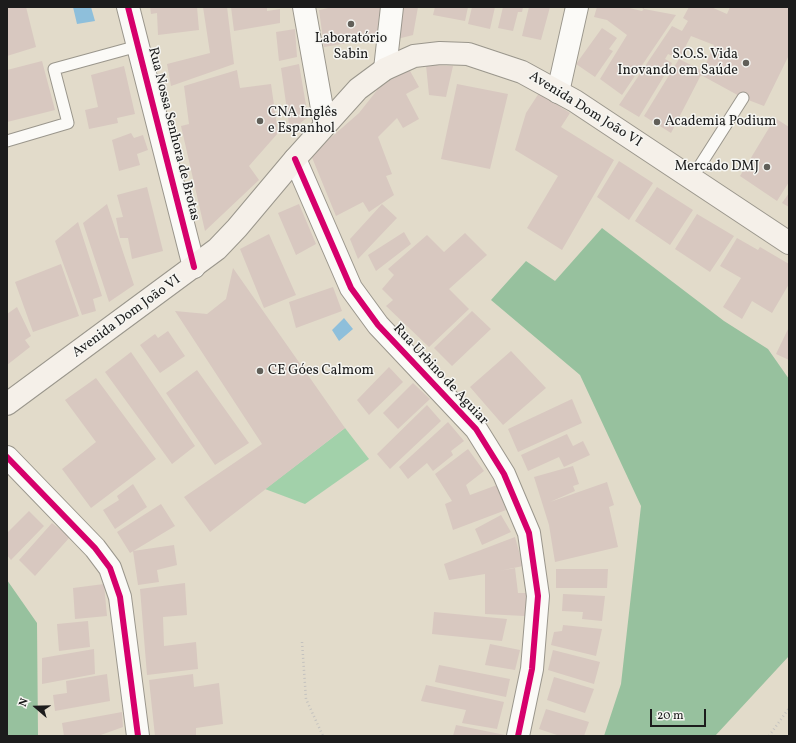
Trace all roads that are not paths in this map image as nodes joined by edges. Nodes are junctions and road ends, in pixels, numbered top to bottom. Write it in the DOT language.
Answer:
graph roads {
  1 [pos="128,7"];
  2 [pos="304,7"];
  3 [pos="392,7"];
  4 [pos="577,7"];
  5 [pos="138,46"];
  6 [pos="385,69"];
  7 [pos="558,92"];
  8 [pos="743,98"];
  9 [pos="325,125"];
  10 [pos="7,141"];
  11 [pos="295,159"];
  12 [pos="692,178"];
  13 [pos="789,243"];
  14 [pos="194,267"];
  15 [pos="7,404"];
  16 [pos="7,457"];
  17 [pos="138,736"];
  18 [pos="518,736"];
  1 -- 5 [label="street, Rua Nossa Senhora de Brotas"];
  2 -- 9 [label="street"];
  3 -- 6 [label="street"];
  4 -- 7 [label="street"];
  5 -- 10 [label="lane"];
  5 -- 14 [label="street, Rua Nossa Senhora de Brotas"];
  6 -- 7 [label="main road, Avenida Dom João VI"];
  6 -- 9 [label="main road, Avenida Dom João VI"];
  7 -- 12 [label="main road, Avenida Dom João VI"];
  8 -- 12 [label="lane"];
  9 -- 11 [label="main road, Avenida Dom João VI"];
  11 -- 14 [label="main road, Avenida Dom João VI"];
  11 -- 18 [label="street, Rua Urbino de Aguiar"];
  12 -- 13 [label="main road, Avenida Dom João VI"];
  14 -- 15 [label="main road, Avenida Dom João VI"];
  16 -- 17 [label="street"];
}
